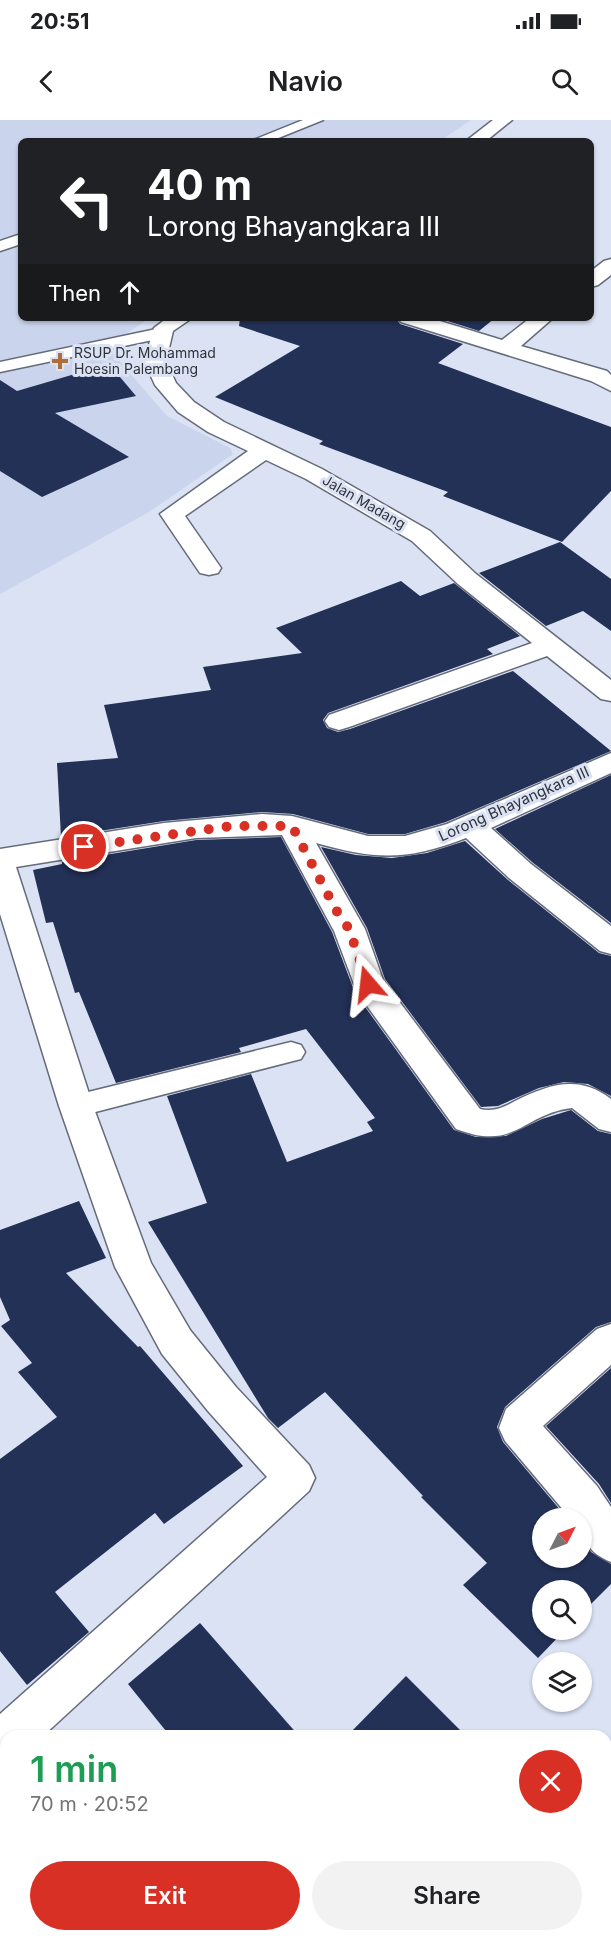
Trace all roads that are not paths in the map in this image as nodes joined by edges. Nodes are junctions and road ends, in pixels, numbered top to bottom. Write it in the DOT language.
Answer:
graph roads {
  1 [pos="316,120"];
  2 [pos="504,120"];
  3 [pos="266,138"];
  4 [pos="479,138"];
  5 [pos="18,240"];
  6 [pos="0,246"];
  7 [pos="611,265"];
  8 [pos="594,279"];
  9 [pos="177,321"];
  10 [pos="419,321"];
  11 [pos="539,321"];
  12 [pos="161,333"];
  13 [pos="507,346"];
  14 [pos="0,367"];
  15 [pos="607,378"];
  16 [pos="265,450"];
  17 [pos="209,568"];
  18 [pos="549,646"];
  19 [pos="611,693"];
  20 [pos="339,721"];
  21 [pos="611,762"];
  22 [pos="470,825"];
  23 [pos="292,826"];
  24 [pos="0,860"];
  25 [pos="0,865"];
  26 [pos="611,943"];
  27 [pos="291,1052"];
  28 [pos="76,1106"];
  29 [pos="611,1119"];
  30 [pos="611,1341"];
  31 [pos="611,1542"];
  32 [pos="16,1730"];
  1 -- 3 [label="lane"];
  2 -- 4 [label="street"];
  5 -- 6 [label="lane"];
  7 -- 8 [label="street"];
  9 -- 12 [label="street"];
  10 -- 13 [label="street"];
  11 -- 13 [label="street"];
  12 -- 14 [label="lane"];
  12 -- 16 [label="street, Jalan Madang"];
  13 -- 15 [label="street"];
  16 -- 17 [label="street"];
  16 -- 18 [label="street, Jalan Madang"];
  18 -- 19 [label="street, Jalan Madang"];
  18 -- 20 [label="street"];
  21 -- 22 [label="street, Lorong Bhayangkara III"];
  22 -- 23 [label="street, Lorong Bhayangkara III"];
  22 -- 26 [label="street"];
  23 -- 24 [label="street, Lorong Bhayangkara III"];
  23 -- 29 [label="street"];
  25 -- 28 [label="street"];
  27 -- 28 [label="lane"];
  28 -- 32 [label="street"];
  30 -- 31 [label="street"];
}
